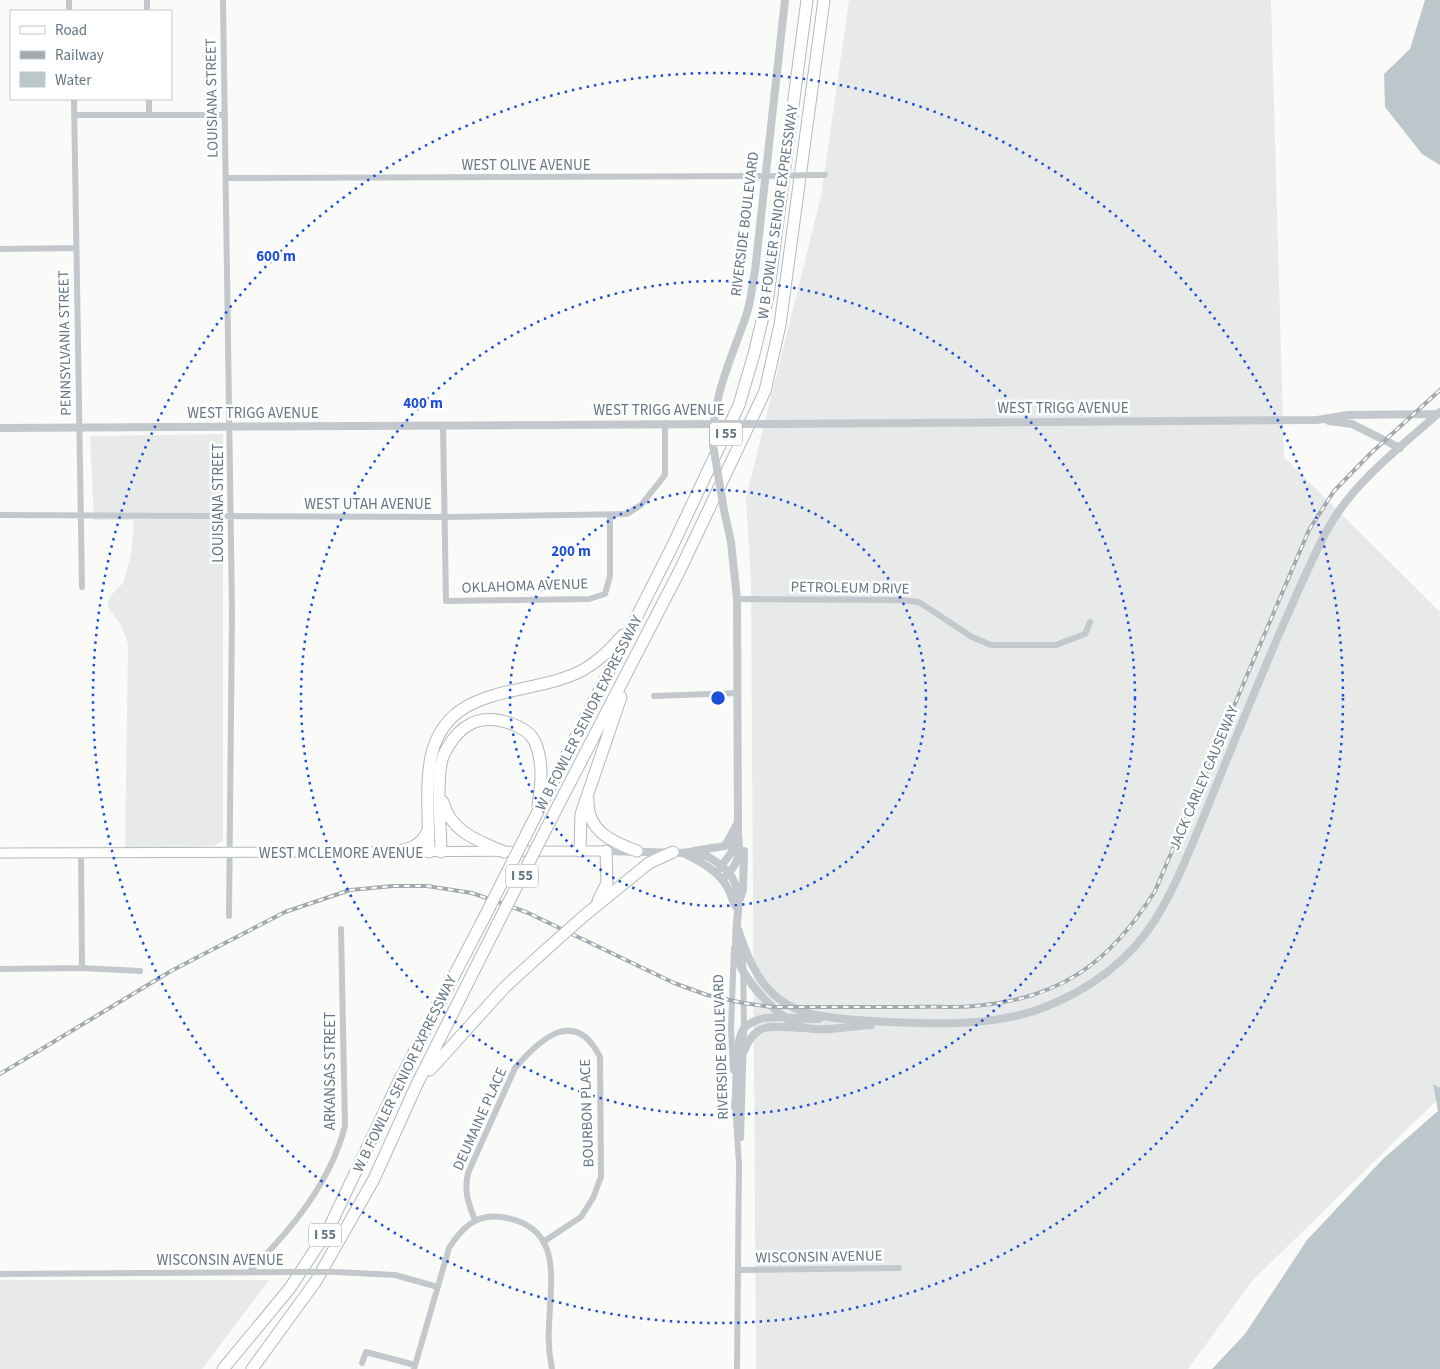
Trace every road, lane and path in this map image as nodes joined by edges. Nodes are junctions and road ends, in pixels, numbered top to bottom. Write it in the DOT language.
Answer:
graph roads {
  1 [pos="223,0"];
  2 [pos="785,0"];
  3 [pos="807,0"];
  4 [pos="824,0"];
  5 [pos="74,100"];
  6 [pos="149,100"];
  7 [pos="149,114"];
  8 [pos="74,115"];
  9 [pos="225,115"];
  10 [pos="825,175"];
  11 [pos="770,176"];
  12 [pos="226,178"];
  13 [pos="0,248"];
  14 [pos="76,248"];
  15 [pos="1439,413"];
  16 [pos="1317,420"];
  17 [pos="665,423"];
  18 [pos="712,424"];
  19 [pos="443,425"];
  20 [pos="230,426"];
  21 [pos="0,428"];
  22 [pos="79,428"];
  23 [pos="1400,448"];
  24 [pos="0,515"];
  25 [pos="82,515"];
  26 [pos="610,515"];
  27 [pos="230,516"];
  28 [pos="445,517"];
  29 [pos="82,587"];
  30 [pos="737,599"];
  31 [pos="636,618"];
  32 [pos="1090,622"];
  33 [pos="633,661"];
  34 [pos="737,693"];
  35 [pos="654,696"];
  36 [pos="439,789"];
  37 [pos="589,789"];
  38 [pos="537,815"];
  39 [pos="738,822"];
  40 [pos="429,828"];
  41 [pos="738,835"];
  42 [pos="580,851"];
  43 [pos="606,851"];
  44 [pos="637,851"];
  45 [pos="392,852"];
  46 [pos="429,852"];
  47 [pos="442,852"];
  48 [pos="504,852"];
  49 [pos="682,852"];
  50 [pos="0,853"];
  51 [pos="81,854"];
  52 [pos="230,854"];
  53 [pos="722,866"];
  54 [pos="715,872"];
  55 [pos="729,872"];
  56 [pos="722,880"];
  57 [pos="740,899"];
  58 [pos="596,905"];
  59 [pos="738,910"];
  60 [pos="229,916"];
  61 [pos="738,928"];
  62 [pos="341,929"];
  63 [pos="743,944"];
  64 [pos="82,968"];
  65 [pos="743,968"];
  66 [pos="0,969"];
  67 [pos="140,971"];
  68 [pos="787,1018"];
  69 [pos="829,1018"];
  70 [pos="898,1022"];
  71 [pos="807,1028"];
  72 [pos="744,1029"];
  73 [pos="574,1030"];
  74 [pos="744,1051"];
  75 [pos="417,1084"];
  76 [pos="736,1107"];
  77 [pos="739,1164"];
  78 [pos="475,1220"];
  79 [pos="543,1242"];
  80 [pos="899,1268"];
  81 [pos="739,1270"];
  82 [pos="249,1272"];
  83 [pos="0,1274"];
  84 [pos="438,1287"];
  85 [pos="362,1364"];
  86 [pos="415,1367"];
  87 [pos="223,1369"];
  88 [pos="252,1369"];
  89 [pos="552,1369"];
  90 [pos="737,1369"];
  1 -- 9 [label="street, LOUISIANA STREET"];
  2 -- 11 [label="street, RIVERSIDE BOULEVARD"];
  3 -- 31 [label="highway, W B FOWLER SENIOR EXPRESSWAY / I 55"];
  4 -- 33 [label="highway, W B FOWLER SENIOR EXPRESSWAY / I 55"];
  5 -- 8 [label="street, PENNSYLVANIA STREET"];
  6 -- 7 [label="street"];
  7 -- 8 [label="street"];
  7 -- 9 [label="street"];
  8 -- 14 [label="street, PENNSYLVANIA STREET"];
  9 -- 12 [label="street, LOUISIANA STREET"];
  10 -- 11 [label="street, WEST OLIVE AVENUE, bridge"];
  11 -- 12 [label="street, WEST OLIVE AVENUE"];
  11 -- 18 [label="street, RIVERSIDE BOULEVARD"];
  12 -- 20 [label="street, LOUISIANA STREET"];
  13 -- 14 [label="street"];
  14 -- 22 [label="street, PENNSYLVANIA STREET"];
  15 -- 16 [label="street"];
  15 -- 23 [label="street, JACK CARLEY CAUSEWAY"];
  16 -- 18 [label="street, WEST TRIGG AVENUE, bridge"];
  16 -- 23 [label="street"];
  17 -- 18 [label="street, WEST TRIGG AVENUE"];
  17 -- 19 [label="street, WEST TRIGG AVENUE"];
  17 -- 26 [label="street, WEST UTAH AVENUE"];
  18 -- 30 [label="street, RIVERSIDE BOULEVARD, bridge"];
  19 -- 20 [label="street, WEST TRIGG AVENUE"];
  19 -- 28 [label="street"];
  20 -- 22 [label="street, WEST TRIGG AVENUE"];
  20 -- 27 [label="street, LOUISIANA STREET"];
  21 -- 22 [label="street, WEST TRIGG AVENUE"];
  22 -- 25 [label="street, PENNSYLVANIA STREET"];
  23 -- 70 [label="street, JACK CARLEY CAUSEWAY"];
  24 -- 25 [label="street, WEST UTAH AVENUE"];
  25 -- 27 [label="street, WEST UTAH AVENUE"];
  25 -- 29 [label="street, PENNSYLVANIA STREET"];
  26 -- 28 [label="street, WEST UTAH AVENUE"];
  26 -- 28 [label="street, OKLAHOMA AVENUE"];
  27 -- 28 [label="street, WEST UTAH AVENUE"];
  27 -- 52 [label="street, LOUISIANA STREET"];
  30 -- 32 [label="street, PETROLEUM DRIVE"];
  30 -- 34 [label="street, RIVERSIDE BOULEVARD"];
  31 -- 38 [label="highway, W B FOWLER SENIOR EXPRESSWAY / I 55"];
  31 -- 40 [label="highway"];
  33 -- 37 [label="highway"];
  33 -- 75 [label="highway, W B FOWLER SENIOR EXPRESSWAY / I 55, bridge"];
  34 -- 35 [label="street"];
  34 -- 39 [label="street, RIVERSIDE BOULEVARD"];
  36 -- 38 [label="highway"];
  36 -- 47 [label="highway"];
  36 -- 48 [label="highway"];
  37 -- 42 [label="highway"];
  37 -- 44 [label="highway"];
  38 -- 87 [label="highway, W B FOWLER SENIOR EXPRESSWAY / I 55, bridge"];
  39 -- 41 [label="street, RIVERSIDE BOULEVARD"];
  39 -- 49 [label="street"];
  39 -- 57 [label="street, RIVERSIDE BOULEVARD"];
  40 -- 45 [label="highway"];
  40 -- 46 [label="highway"];
  41 -- 53 [label="street, RIVERSIDE BOULEVARD"];
  41 -- 55 [label="street, RIVERSIDE BOULEVARD"];
  42 -- 43 [label="main road, WEST MCLEMORE AVENUE"];
  42 -- 48 [label="main road, WEST MCLEMORE AVENUE"];
  43 -- 44 [label="street, WEST MCLEMORE AVENUE"];
  43 -- 58 [label="highway"];
  44 -- 49 [label="street, WEST MCLEMORE AVENUE"];
  45 -- 46 [label="main road, WEST MCLEMORE AVENUE"];
  45 -- 52 [label="main road, WEST MCLEMORE AVENUE"];
  46 -- 47 [label="main road, WEST MCLEMORE AVENUE"];
  47 -- 48 [label="main road, WEST MCLEMORE AVENUE"];
  49 -- 53 [label="street, WEST MCLEMORE AVENUE"];
  49 -- 54 [label="street, WEST MCLEMORE AVENUE"];
  49 -- 58 [label="highway"];
  50 -- 51 [label="main road, WEST MCLEMORE AVENUE"];
  51 -- 52 [label="main road, WEST MCLEMORE AVENUE"];
  51 -- 64 [label="street"];
  52 -- 60 [label="street, LOUISIANA STREET"];
  53 -- 54 [label="street, RIVERSIDE BOULEVARD"];
  53 -- 55 [label="street, WEST MCLEMORE AVENUE"];
  54 -- 56 [label="street, WEST MCLEMORE AVENUE"];
  55 -- 56 [label="street, RIVERSIDE BOULEVARD"];
  55 -- 57 [label="street"];
  56 -- 59 [label="street, WEST MCLEMORE AVENUE"];
  57 -- 59 [label="street, RIVERSIDE BOULEVARD"];
  58 -- 75 [label="highway, bridge"];
  59 -- 61 [label="street, RIVERSIDE BOULEVARD"];
  61 -- 63 [label="street, JACK CARLEY CAUSEWAY"];
  61 -- 65 [label="street"];
  61 -- 76 [label="street, RIVERSIDE BOULEVARD"];
  62 -- 82 [label="street, ARKANSAS STREET"];
  63 -- 65 [label="street, RIVERSIDE BOULEVARD"];
  63 -- 69 [label="street, JACK CARLEY CAUSEWAY"];
  64 -- 66 [label="street"];
  64 -- 67 [label="street"];
  65 -- 68 [label="street"];
  65 -- 72 [label="street, RIVERSIDE BOULEVARD"];
  68 -- 69 [label="street"];
  68 -- 71 [label="street"];
  68 -- 72 [label="street"];
  69 -- 70 [label="street, JACK CARLEY CAUSEWAY"];
  70 -- 71 [label="street, JACK CARLEY CAUSEWAY"];
  71 -- 74 [label="street, JACK CARLEY CAUSEWAY"];
  72 -- 74 [label="street, RIVERSIDE BOULEVARD"];
  72 -- 76 [label="street"];
  73 -- 78 [label="street, DEUMAINE PLACE"];
  73 -- 79 [label="street, BOURBON PLACE"];
  74 -- 77 [label="street, RIVERSIDE BOULEVARD"];
  75 -- 88 [label="highway, W B FOWLER SENIOR EXPRESSWAY / I 55"];
  76 -- 77 [label="street, RIVERSIDE BOULEVARD"];
  77 -- 81 [label="street, RIVERSIDE BOULEVARD"];
  78 -- 79 [label="street"];
  78 -- 84 [label="street"];
  79 -- 89 [label="street"];
  80 -- 81 [label="street, WISCONSIN AVENUE"];
  81 -- 90 [label="street, RIVERSIDE BOULEVARD"];
  82 -- 83 [label="street, WISCONSIN AVENUE"];
  82 -- 84 [label="street, WISCONSIN AVENUE, bridge"];
  84 -- 86 [label="street"];
  85 -- 86 [label="street"];
}
